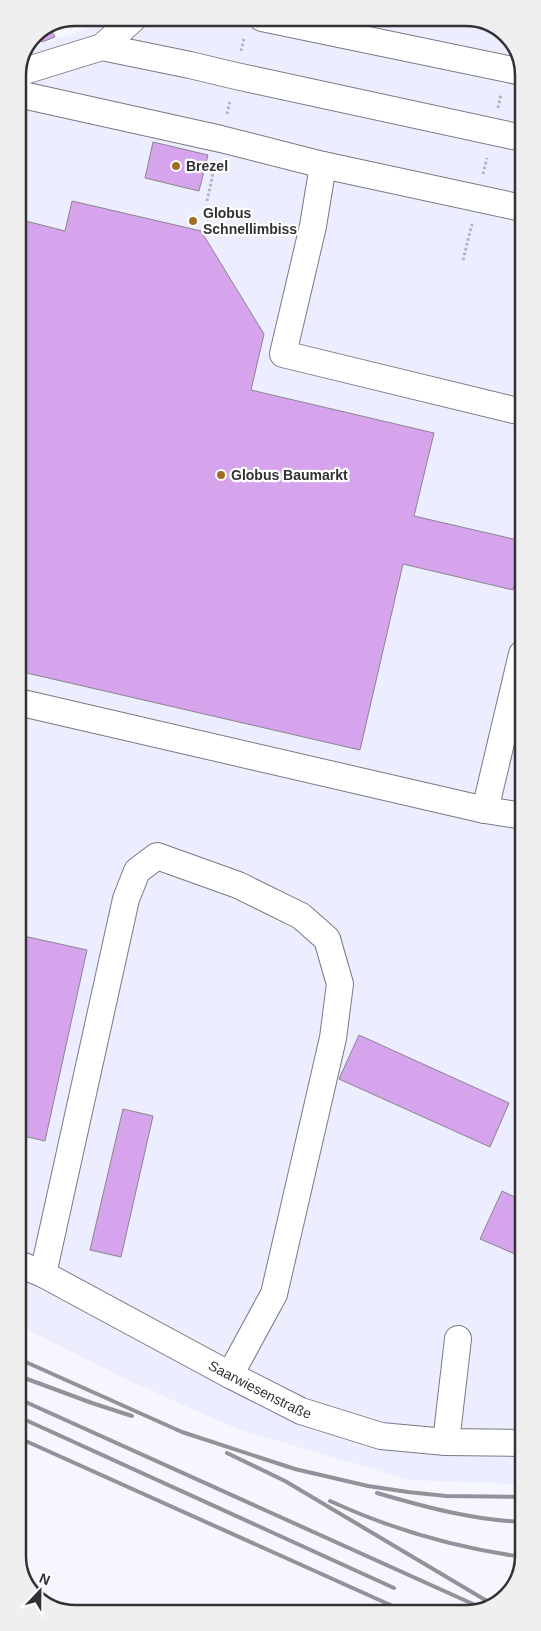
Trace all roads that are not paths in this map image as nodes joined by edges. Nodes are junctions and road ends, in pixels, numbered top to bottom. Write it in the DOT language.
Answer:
graph roads {
  1 [pos="125,26"];
  2 [pos="301,26"];
  3 [pos="102,47"];
  4 [pos="27,70"];
  5 [pos="514,70"];
  6 [pos="26,96"];
  7 [pos="515,136"];
  8 [pos="323,165"];
  9 [pos="515,206"];
  10 [pos="515,410"];
  11 [pos="515,684"];
  12 [pos="26,704"];
  13 [pos="486,810"];
  14 [pos="515,815"];
  15 [pos="26,1267"];
  16 [pos="43,1274"];
  17 [pos="458,1339"];
  18 [pos="230,1375"];
  19 [pos="446,1442"];
  20 [pos="515,1443"];
  1 -- 3 [label="street"];
  2 -- 5 [label="street"];
  3 -- 4 [label="street"];
  3 -- 7 [label="street"];
  6 -- 8 [label="street"];
  8 -- 9 [label="street"];
  8 -- 10 [label="street"];
  11 -- 13 [label="street"];
  12 -- 13 [label="street"];
  13 -- 14 [label="street"];
  15 -- 16 [label="street, Saarwiesenstraße"];
  16 -- 18 [label="street, Saarwiesenstraße"];
  16 -- 18 [label="street"];
  17 -- 19 [label="street"];
  18 -- 19 [label="street, Saarwiesenstraße"];
  19 -- 20 [label="street, Saarwiesenstraße"];
}
